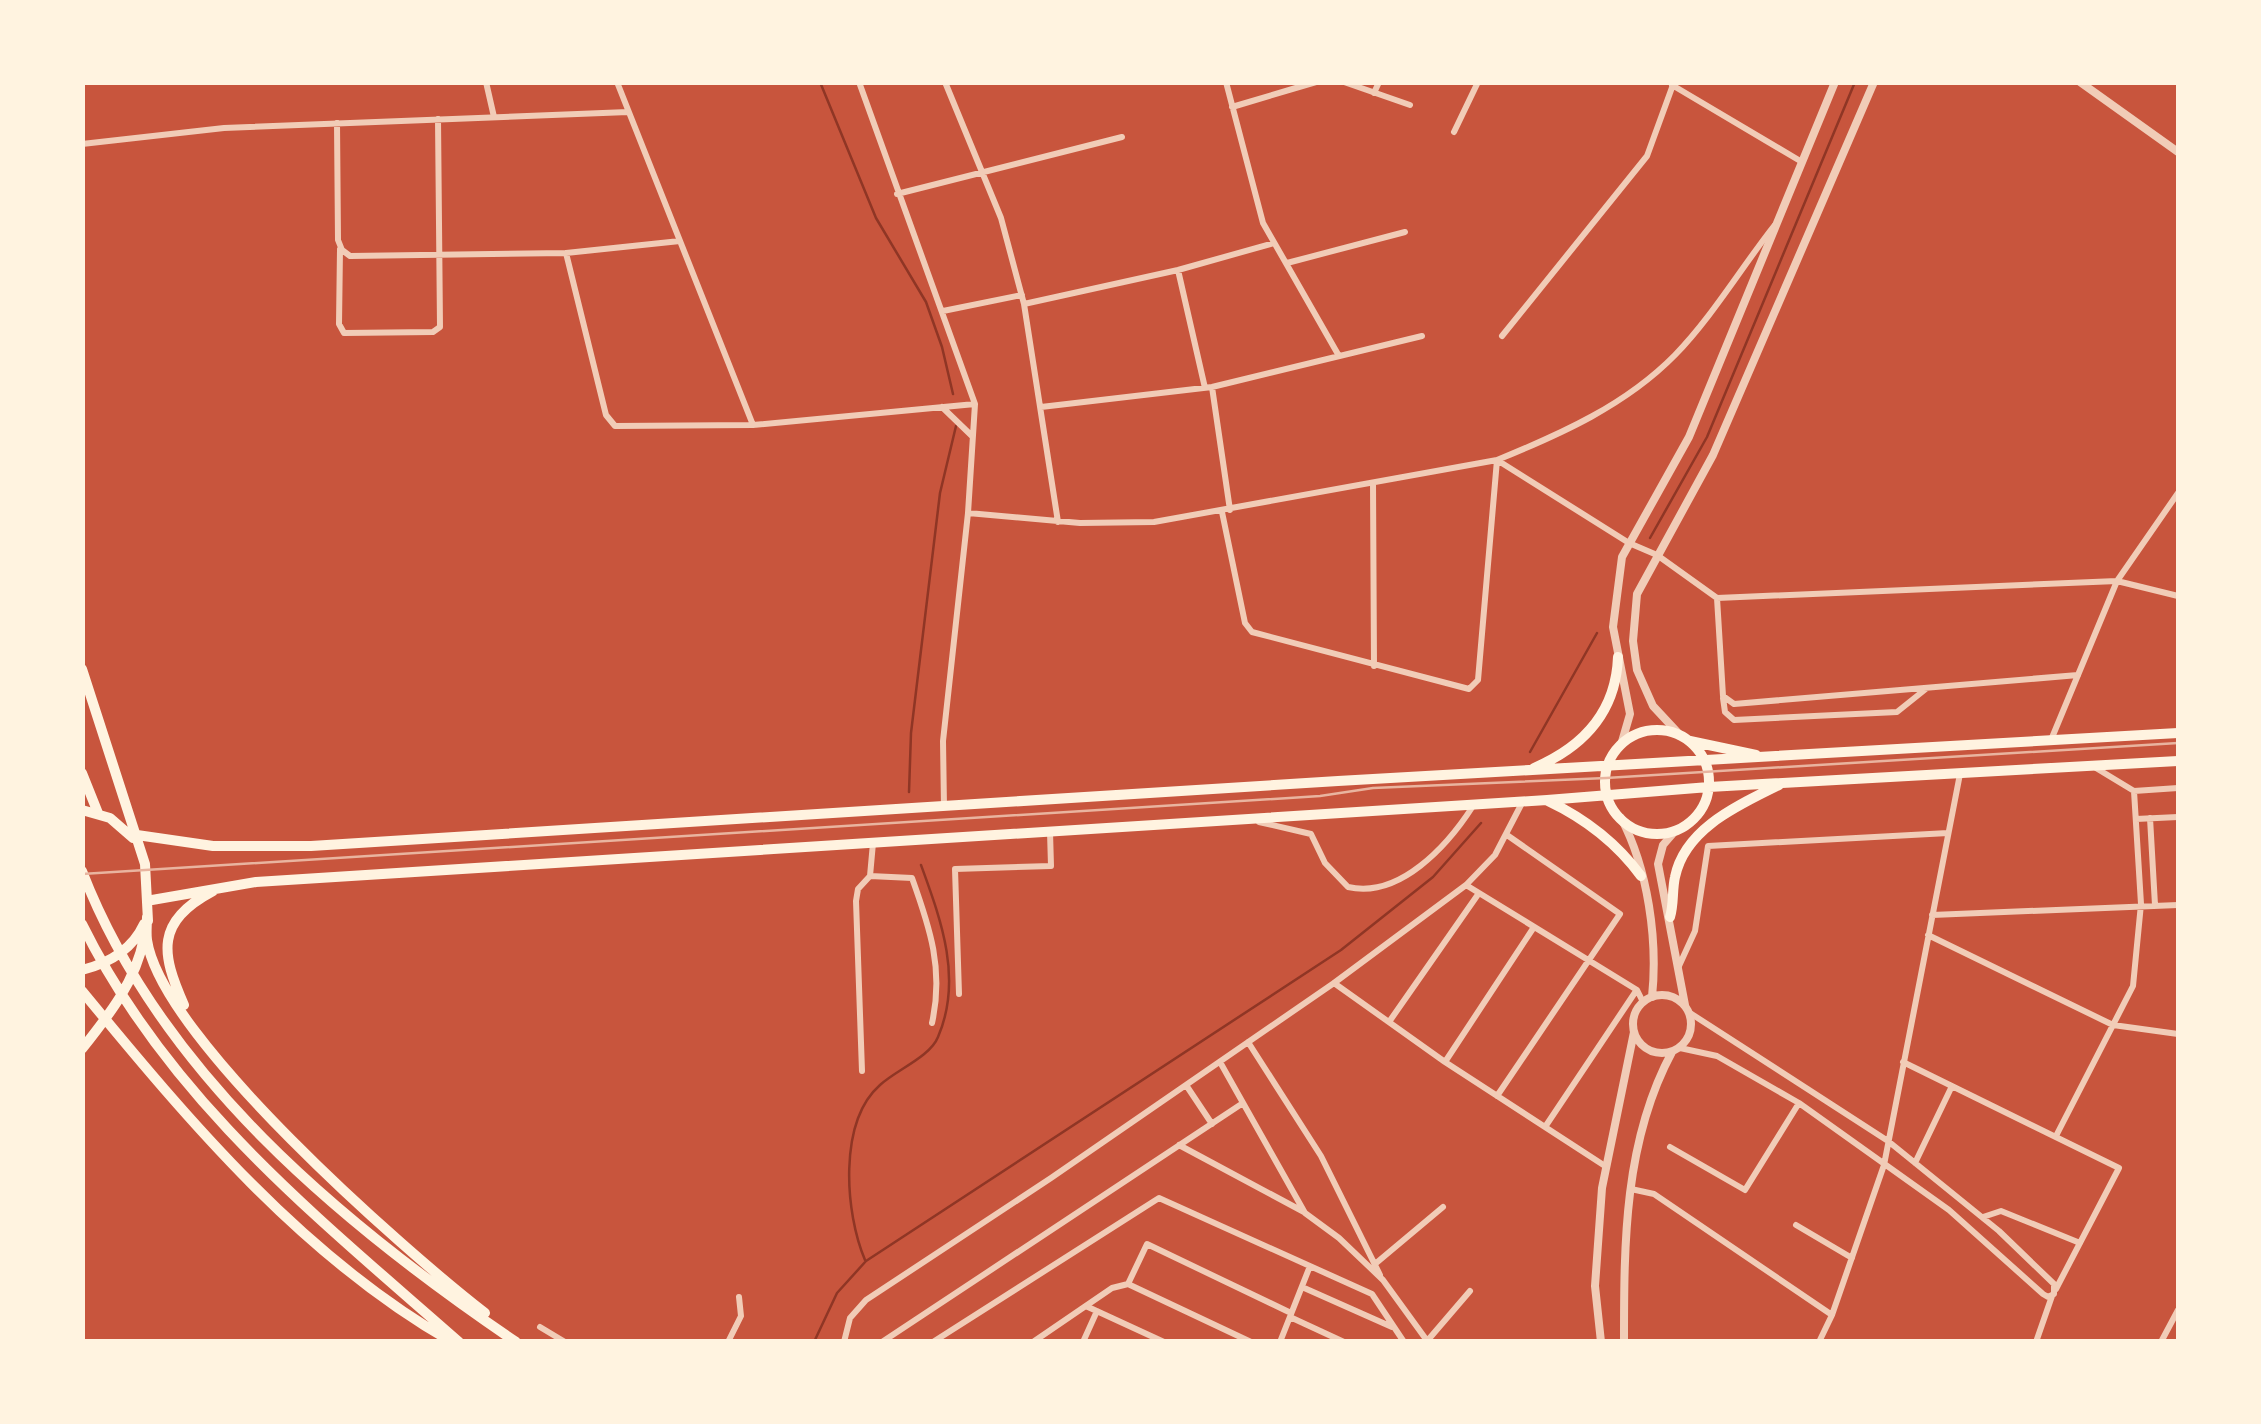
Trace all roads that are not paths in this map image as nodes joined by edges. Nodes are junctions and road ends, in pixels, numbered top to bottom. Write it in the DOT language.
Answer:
graph roads {
  1 [pos="486,82"];
  2 [pos="617,82"];
  3 [pos="859,82"];
  4 [pos="945,82"];
  5 [pos="1226,82"];
  6 [pos="1316,82"];
  7 [pos="1344,82"];
  8 [pos="1379,82"];
  9 [pos="1478,82"];
  10 [pos="1835,82"];
  11 [pos="1874,82"];
  12 [pos="2080,82"];
  13 [pos="1673,84"];
  14 [pos="1374,93"];
  15 [pos="1410,106"];
  16 [pos="1232,107"];
  17 [pos="628,112"];
  18 [pos="494,117"];
  19 [pos="438,119"];
  20 [pos="337,123"];
  21 [pos="1454,132"];
  22 [pos="1122,137"];
  23 [pos="82,144"];
  24 [pos="2178,152"];
  25 [pos="1802,162"];
  26 [pos="982,172"];
  27 [pos="897,194"];
  28 [pos="1778,221"];
  29 [pos="1406,232"];
  30 [pos="680,241"];
  31 [pos="1274,243"];
  32 [pos="340,247"];
  33 [pos="566,253"];
  34 [pos="442,254"];
  35 [pos="1287,263"];
  36 [pos="1178,270"];
  37 [pos="1022,295"];
  38 [pos="1024,304"];
  39 [pos="943,311"];
  40 [pos="1422,336"];
  41 [pos="1502,336"];
  42 [pos="1339,356"];
  43 [pos="1208,387"];
  44 [pos="974,404"];
  45 [pos="941,406"];
  46 [pos="1041,408"];
  47 [pos="752,425"];
  48 [pos="972,436"];
  49 [pos="1497,460"];
  50 [pos="1373,483"];
  51 [pos="2178,493"];
  52 [pos="1226,511"];
  53 [pos="968,512"];
  54 [pos="1058,522"];
  55 [pos="1630,543"];
  56 [pos="1657,556"];
  57 [pos="2117,581"];
  58 [pos="2178,596"];
  59 [pos="1717,598"];
  60 [pos="1618,657"];
  61 [pos="1374,666"];
  62 [pos="82,669"];
  63 [pos="2078,675"];
  64 [pos="1928,688"];
  65 [pos="1723,696"];
  66 [pos="2178,733"];
  67 [pos="1684,738"];
  68 [pos="2050,742"];
  69 [pos="1621,744"];
  70 [pos="1772,758"];
  71 [pos="2178,760"];
  72 [pos="1705,762"];
  73 [pos="2092,766"];
  74 [pos="1608,768"];
  75 [pos="1524,771"];
  76 [pos="82,773"];
  77 [pos="1960,774"];
  78 [pos="1784,783"];
  79 [pos="1709,786"];
  80 [pos="2178,788"];
  81 [pos="2134,791"];
  82 [pos="1607,795"];
  83 [pos="1547,800"];
  84 [pos="1523,802"];
  85 [pos="1474,805"];
  86 [pos="944,808"];
  87 [pos="82,810"];
  88 [pos="98,813"];
  89 [pos="2178,817"];
  90 [pos="1621,818"];
  91 [pos="2150,818"];
  92 [pos="2136,819"];
  93 [pos="1250,820"];
  94 [pos="1676,830"];
  95 [pos="1050,832"];
  96 [pos="130,834"];
  97 [pos="1948,834"];
  98 [pos="1507,835"];
  99 [pos="874,843"];
  100 [pos="82,871"];
  101 [pos="870,876"];
  102 [pos="1641,876"];
  103 [pos="228,885"];
  104 [pos="1466,885"];
  105 [pos="1479,893"];
  106 [pos="152,900"];
  107 [pos="2140,904"];
  108 [pos="2155,905"];
  109 [pos="2178,905"];
  110 [pos="1932,915"];
  111 [pos="148,917"];
  112 [pos="1670,917"];
  113 [pos="82,924"];
  114 [pos="1534,927"];
  115 [pos="1928,935"];
  116 [pos="1589,960"];
  117 [pos="1678,968"];
  118 [pos="82,970"];
  119 [pos="1334,982"];
  120 [pos="1636,990"];
  121 [pos="82,991"];
  122 [pos="959,994"];
  123 [pos="1647,1000"];
  124 [pos="1687,1009"];
  125 [pos="1389,1022"];
  126 [pos="932,1023"];
  127 [pos="2113,1024"];
  128 [pos="1634,1032"];
  129 [pos="197,1034"];
  130 [pos="2178,1034"];
  131 [pos="1248,1042"];
  132 [pos="82,1050"];
  133 [pos="1676,1050"];
  134 [pos="1220,1062"];
  135 [pos="1445,1062"];
  136 [pos="1903,1062"];
  137 [pos="862,1071"];
  138 [pos="1186,1085"];
  139 [pos="1952,1086"];
  140 [pos="1497,1096"];
  141 [pos="1243,1103"];
  142 [pos="1799,1103"];
  143 [pos="1212,1124"];
  144 [pos="1545,1127"];
  145 [pos="2056,1136"];
  146 [pos="1888,1141"];
  147 [pos="1180,1145"];
  148 [pos="1670,1147"];
  149 [pos="1915,1163"];
  150 [pos="1606,1166"];
  151 [pos="1884,1166"];
  152 [pos="1631,1189"];
  153 [pos="1442,1207"];
  154 [pos="1305,1213"];
  155 [pos="1983,1217"];
  156 [pos="1796,1225"];
  157 [pos="2080,1243"];
  158 [pos="1852,1258"];
  159 [pos="1375,1264"];
  160 [pos="1310,1266"];
  161 [pos="1383,1280"];
  162 [pos="1128,1284"];
  163 [pos="1302,1286"];
  164 [pos="1470,1291"];
  165 [pos="2054,1292"];
  166 [pos="739,1297"];
  167 [pos="1088,1307"];
  168 [pos="2178,1310"];
  169 [pos="1097,1311"];
  170 [pos="1291,1315"];
  171 [pos="1832,1315"];
  172 [pos="540,1327"];
  173 [pos="1396,1329"];
  174 [pos="1250,1341"];
  175 [pos="1428,1341"];
  176 [pos="455,1342"];
  177 [pos="519,1342"];
  178 [pos="565,1342"];
  179 [pos="728,1342"];
  180 [pos="844,1342"];
  181 [pos="882,1342"];
  182 [pos="933,1342"];
  183 [pos="1032,1342"];
  184 [pos="1083,1342"];
  185 [pos="1164,1342"];
  186 [pos="1280,1342"];
  187 [pos="1344,1342"];
  188 [pos="1404,1342"];
  189 [pos="1601,1342"];
  190 [pos="1624,1342"];
  191 [pos="1819,1342"];
  192 [pos="2036,1342"];
  193 [pos="2161,1342"];
  1 -- 18 [label="street"];
  2 -- 17 [label="street"];
  3 -- 27 [label="street"];
  4 -- 26 [label="street"];
  5 -- 16 [label="street"];
  6 -- 16 [label="street"];
  7 -- 14 [label="street"];
  8 -- 14 [label="street"];
  9 -- 21 [label="street"];
  10 -- 25 [label="street"];
  11 -- 56 [label="street"];
  12 -- 24 [label="street"];
  13 -- 25 [label="street"];
  13 -- 41 [label="street"];
  14 -- 15 [label="street"];
  16 -- 31 [label="street"];
  17 -- 18 [label="street"];
  17 -- 30 [label="street"];
  18 -- 19 [label="street"];
  19 -- 20 [label="street"];
  19 -- 34 [label="street"];
  20 -- 23 [label="street"];
  20 -- 32 [label="street"];
  22 -- 26 [label="street"];
  25 -- 28 [label="street"];
  26 -- 27 [label="street"];
  26 -- 37 [label="street"];
  27 -- 39 [label="street"];
  28 -- 49 [label="street"];
  28 -- 55 [label="street"];
  29 -- 35 [label="street"];
  30 -- 33 [label="street"];
  30 -- 47 [label="street"];
  31 -- 35 [label="street"];
  31 -- 36 [label="street"];
  32 -- 34 [label="street"];
  32 -- 34 [label="street"];
  33 -- 34 [label="street"];
  33 -- 47 [label="street"];
  35 -- 42 [label="street"];
  36 -- 38 [label="street"];
  36 -- 43 [label="street"];
  37 -- 38 [label="street"];
  37 -- 39 [label="street"];
  38 -- 46 [label="street"];
  39 -- 44 [label="street"];
  40 -- 42 [label="street"];
  42 -- 43 [label="street"];
  43 -- 46 [label="street"];
  43 -- 52 [label="street"];
  44 -- 45 [label="street"];
  44 -- 48 [label="street"];
  45 -- 47 [label="street"];
  45 -- 48 [label="street"];
  46 -- 54 [label="street"];
  48 -- 53 [label="street"];
  49 -- 50 [label="street"];
  49 -- 55 [label="street"];
  49 -- 61 [label="street"];
  50 -- 52 [label="street"];
  50 -- 61 [label="street"];
  51 -- 57 [label="street"];
  52 -- 54 [label="street"];
  52 -- 61 [label="street"];
  53 -- 54 [label="street"];
  53 -- 86 [label="street"];
  55 -- 56 [label="street"];
  55 -- 60 [label="street"];
  56 -- 59 [label="street"];
  56 -- 67 [label="street"];
  57 -- 58 [label="street"];
  57 -- 59 [label="street"];
  57 -- 63 [label="street"];
  59 -- 65 [label="street"];
  60 -- 69 [label="street"];
  60 -- 75 [label="highway"];
  62 -- 132 [label="highway"];
  63 -- 64 [label="street"];
  63 -- 68 [label="street"];
  64 -- 65 [label="street"];
  64 -- 65 [label="street"];
  66 -- 68 [label="highway"];
  67 -- 69 [label="highway"];
  67 -- 70 [label="highway"];
  67 -- 72 [label="highway"];
  68 -- 70 [label="highway"];
  69 -- 74 [label="highway"];
  70 -- 72 [label="highway"];
  71 -- 73 [label="highway"];
  72 -- 74 [label="highway"];
  72 -- 79 [label="highway"];
  73 -- 77 [label="highway"];
  73 -- 81 [label="street"];
  74 -- 75 [label="highway"];
  74 -- 82 [label="highway"];
  75 -- 86 [label="highway"];
  76 -- 88 [label="highway"];
  77 -- 78 [label="highway"];
  77 -- 97 [label="street"];
  78 -- 79 [label="highway"];
  78 -- 112 [label="highway"];
  79 -- 82 [label="highway"];
  79 -- 94 [label="highway"];
  80 -- 81 [label="street"];
  81 -- 92 [label="street"];
  82 -- 83 [label="highway"];
  82 -- 90 [label="highway"];
  83 -- 84 [label="highway"];
  83 -- 102 [label="highway"];
  84 -- 85 [label="highway"];
  84 -- 98 [label="street"];
  85 -- 93 [label="highway"];
  85 -- 93 [label="street"];
  86 -- 96 [label="highway"];
  87 -- 88 [label="highway"];
  88 -- 96 [label="highway"];
  89 -- 91 [label="street"];
  90 -- 94 [label="highway"];
  90 -- 102 [label="street"];
  91 -- 92 [label="street"];
  91 -- 108 [label="street"];
  92 -- 107 [label="street"];
  93 -- 95 [label="highway"];
  94 -- 112 [label="street"];
  95 -- 99 [label="highway"];
  95 -- 122 [label="street"];
  96 -- 106 [label="highway"];
  97 -- 110 [label="street"];
  97 -- 117 [label="street"];
  98 -- 104 [label="street"];
  98 -- 116 [label="street"];
  99 -- 101 [label="street"];
  99 -- 103 [label="highway"];
  100 -- 177 [label="highway"];
  101 -- 126 [label="street"];
  101 -- 137 [label="street"];
  102 -- 123 [label="street"];
  103 -- 106 [label="highway"];
  103 -- 129 [label="highway"];
  104 -- 105 [label="street"];
  104 -- 119 [label="street"];
  105 -- 114 [label="street"];
  105 -- 125 [label="street"];
  106 -- 111 [label="highway"];
  107 -- 108 [label="street"];
  107 -- 110 [label="street"];
  107 -- 127 [label="street"];
  108 -- 109 [label="street"];
  110 -- 115 [label="street"];
  111 -- 118 [label="highway"];
  111 -- 129 [label="highway"];
  112 -- 117 [label="street"];
  113 -- 176 [label="highway"];
  114 -- 116 [label="street"];
  114 -- 135 [label="street"];
  115 -- 127 [label="street"];
  115 -- 136 [label="street"];
  116 -- 120 [label="street"];
  116 -- 140 [label="street"];
  117 -- 124 [label="street"];
  119 -- 125 [label="street"];
  119 -- 131 [label="street"];
  120 -- 123 [label="street"];
  120 -- 144 [label="street"];
  121 -- 176 [label="highway"];
  123 -- 124 [label="street"];
  123 -- 128 [label="street"];
  124 -- 133 [label="street"];
  124 -- 146 [label="street"];
  125 -- 135 [label="street"];
  127 -- 130 [label="street"];
  127 -- 145 [label="street"];
  128 -- 133 [label="street"];
  128 -- 150 [label="street"];
  129 -- 177 [label="highway"];
  131 -- 134 [label="street"];
  131 -- 159 [label="street"];
  133 -- 142 [label="street"];
  133 -- 152 [label="street"];
  134 -- 138 [label="street"];
  134 -- 141 [label="street"];
  135 -- 140 [label="street"];
  136 -- 139 [label="street"];
  136 -- 146 [label="street"];
  138 -- 143 [label="street"];
  138 -- 180 [label="street"];
  139 -- 145 [label="street"];
  139 -- 149 [label="street"];
  140 -- 144 [label="street"];
  141 -- 143 [label="street"];
  141 -- 154 [label="street"];
  142 -- 148 [label="street"];
  142 -- 151 [label="street"];
  143 -- 147 [label="street"];
  144 -- 150 [label="street"];
  145 -- 157 [label="street"];
  146 -- 149 [label="street"];
  146 -- 151 [label="street"];
  147 -- 154 [label="street"];
  147 -- 181 [label="street"];
  149 -- 155 [label="street"];
  150 -- 189 [label="street"];
  151 -- 158 [label="street"];
  151 -- 165 [label="street"];
  152 -- 171 [label="street"];
  152 -- 190 [label="street"];
  153 -- 159 [label="street"];
  154 -- 161 [label="street"];
  155 -- 157 [label="street"];
  155 -- 165 [label="street"];
  156 -- 158 [label="street"];
  157 -- 165 [label="street"];
  158 -- 171 [label="street"];
  159 -- 161 [label="street"];
  160 -- 163 [label="street"];
  160 -- 173 [label="street"];
  160 -- 182 [label="street"];
  161 -- 175 [label="street"];
  162 -- 167 [label="street"];
  162 -- 170 [label="street"];
  162 -- 174 [label="street"];
  163 -- 170 [label="street"];
  163 -- 173 [label="street"];
  164 -- 175 [label="street"];
  165 -- 192 [label="street"];
  166 -- 179 [label="street"];
  167 -- 169 [label="street"];
  167 -- 183 [label="street"];
  168 -- 193 [label="street"];
  169 -- 184 [label="street"];
  169 -- 185 [label="street"];
  170 -- 186 [label="street"];
  170 -- 187 [label="street"];
  171 -- 191 [label="street"];
  172 -- 178 [label="street"];
  173 -- 188 [label="street"];
}
